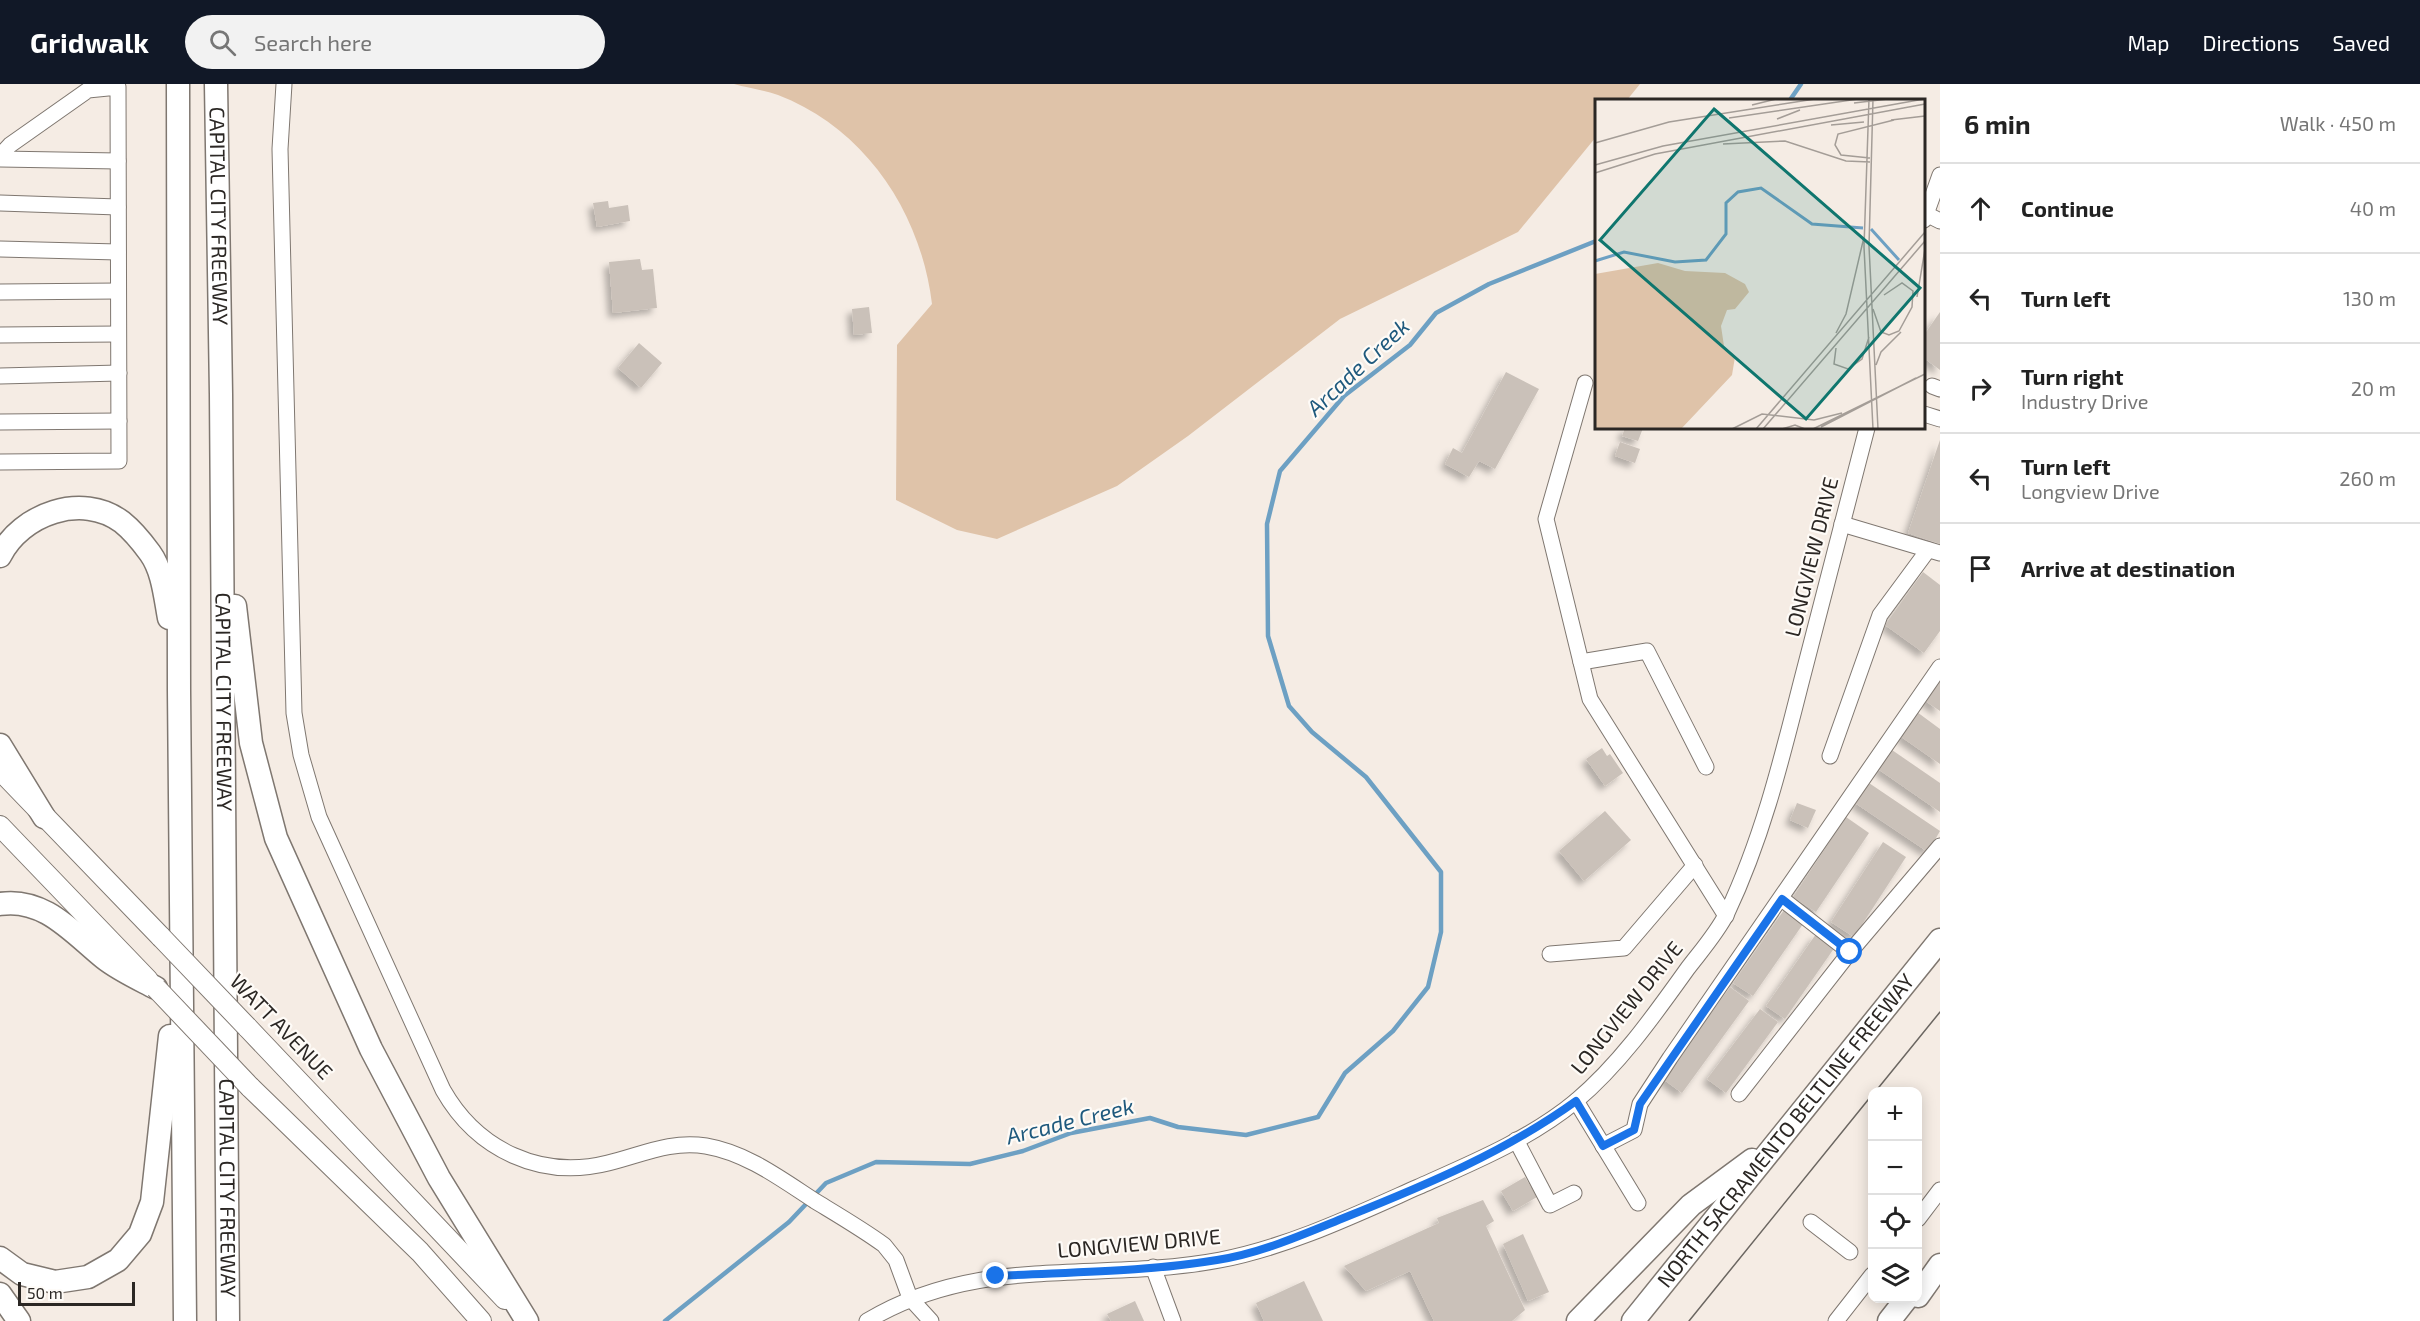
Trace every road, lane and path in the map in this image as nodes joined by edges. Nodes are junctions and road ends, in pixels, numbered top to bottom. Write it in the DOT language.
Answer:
graph roads {
  1 [pos="178,84"];
  2 [pos="216,84"];
  3 [pos="284,84"];
  4 [pos="0,158"];
  5 [pos="118,161"];
  6 [pos="1940,175"];
  7 [pos="0,203"];
  8 [pos="118,207"];
  9 [pos="1925,217"];
  10 [pos="1940,221"];
  11 [pos="0,249"];
  12 [pos="118,252"];
  13 [pos="118,291"];
  14 [pos="0,292"];
  15 [pos="118,334"];
  16 [pos="0,335"];
  17 [pos="119,373"];
  18 [pos="0,376"];
  19 [pos="1585,383"];
  20 [pos="1925,415"];
  21 [pos="1940,419"];
  22 [pos="119,421"];
  23 [pos="0,422"];
  24 [pos="1867,429"];
  25 [pos="0,462"];
  26 [pos="221,485"];
  27 [pos="1842,524"];
  28 [pos="1934,551"];
  29 [pos="0,556"];
  30 [pos="1581,662"];
  31 [pos="1940,667"];
  32 [pos="179,668"];
  33 [pos="0,745"];
  34 [pos="1830,756"];
  35 [pos="1706,768"];
  36 [pos="0,770"];
  37 [pos="44,817"];
  38 [pos="0,826"];
  39 [pos="1940,846"];
  40 [pos="1695,865"];
  41 [pos="1782,899"];
  42 [pos="0,904"];
  43 [pos="1726,916"];
  44 [pos="171,934"];
  45 [pos="1940,940"];
  46 [pos="1850,952"];
  47 [pos="1550,954"];
  48 [pos="156,988"];
  49 [pos="1739,1094"];
  50 [pos="1576,1101"];
  51 [pos="1516,1140"];
  52 [pos="1776,1143"];
  53 [pos="1603,1146"];
  54 [pos="1940,1190"];
  55 [pos="1574,1193"];
  56 [pos="1638,1203"];
  57 [pos="1922,1213"];
  58 [pos="1811,1222"];
  59 [pos="1850,1252"];
  60 [pos="0,1258"];
  61 [pos="1940,1259"];
  62 [pos="1940,1265"];
  63 [pos="1153,1267"];
  64 [pos="1868,1280"];
  65 [pos="1922,1280"];
  66 [pos="1922,1290"];
  67 [pos="0,1294"];
  68 [pos="910,1298"];
  69 [pos="1904,1303"];
  70 [pos="1912,1303"];
  71 [pos="17,1319"];
  72 [pos="185,1321"];
  73 [pos="228,1321"];
  74 [pos="481,1321"];
  75 [pos="526,1321"];
  76 [pos="867,1321"];
  77 [pos="931,1321"];
  78 [pos="1173,1321"];
  79 [pos="1578,1321"];
  80 [pos="1633,1321"];
  81 [pos="1836,1321"];
  82 [pos="1889,1321"];
  83 [pos="1899,1321"];
  1 -- 32 [label="highway, CAPITAL CITY FREEWAY"];
  2 -- 26 [label="highway, CAPITAL CITY FREEWAY"];
  3 -- 68 [label="street"];
  4 -- 5 [label="street"];
  4 -- 5 [label="street"];
  5 -- 8 [label="street"];
  6 -- 9 [label="street"];
  7 -- 8 [label="street"];
  8 -- 12 [label="street"];
  9 -- 10 [label="street"];
  11 -- 12 [label="street"];
  12 -- 13 [label="street"];
  13 -- 14 [label="street"];
  13 -- 15 [label="street"];
  15 -- 16 [label="street"];
  15 -- 17 [label="street"];
  17 -- 18 [label="street"];
  17 -- 22 [label="street"];
  19 -- 30 [label="street"];
  20 -- 21 [label="street"];
  22 -- 23 [label="street"];
  22 -- 25 [label="street"];
  24 -- 27 [label="street, LONGVIEW DRIVE"];
  26 -- 73 [label="highway, CAPITAL CITY FREEWAY"];
  26 -- 75 [label="highway"];
  27 -- 28 [label="street"];
  27 -- 43 [label="street, LONGVIEW DRIVE"];
  28 -- 34 [label="street"];
  29 -- 32 [label="highway"];
  30 -- 35 [label="street"];
  30 -- 40 [label="street"];
  31 -- 41 [label="street"];
  32 -- 44 [label="highway, CAPITAL CITY FREEWAY"];
  33 -- 37 [label="highway"];
  36 -- 37 [label="main road, WATT AVENUE"];
  37 -- 44 [label="main road, WATT AVENUE"];
  38 -- 48 [label="main road"];
  39 -- 46 [label="street"];
  40 -- 43 [label="street"];
  40 -- 47 [label="street"];
  41 -- 46 [label="street"];
  41 -- 53 [label="street"];
  42 -- 48 [label="highway"];
  43 -- 50 [label="street, LONGVIEW DRIVE"];
  44 -- 60 [label="highway"];
  44 -- 72 [label="highway, CAPITAL CITY FREEWAY"];
  44 -- 75 [label="main road, WATT AVENUE, bridge"];
  45 -- 52 [label="highway, NORTH SACRAMENTO BELTLINE FREEWAY"];
  46 -- 49 [label="street"];
  48 -- 74 [label="main road, bridge"];
  50 -- 51 [label="street, LONGVIEW DRIVE"];
  50 -- 53 [label="street"];
  51 -- 55 [label="street"];
  51 -- 63 [label="street, LONGVIEW DRIVE"];
  52 -- 79 [label="highway"];
  52 -- 80 [label="highway, NORTH SACRAMENTO BELTLINE FREEWAY"];
  53 -- 56 [label="street"];
  54 -- 57 [label="street"];
  58 -- 59 [label="street"];
  61 -- 65 [label="highway"];
  62 -- 66 [label="highway"];
  63 -- 68 [label="street, LONGVIEW DRIVE"];
  63 -- 78 [label="street"];
  64 -- 81 [label="street"];
  67 -- 71 [label="highway"];
  68 -- 76 [label="street, LONGVIEW DRIVE"];
  68 -- 77 [label="street"];
  69 -- 82 [label="highway"];
  70 -- 83 [label="highway"];
}
